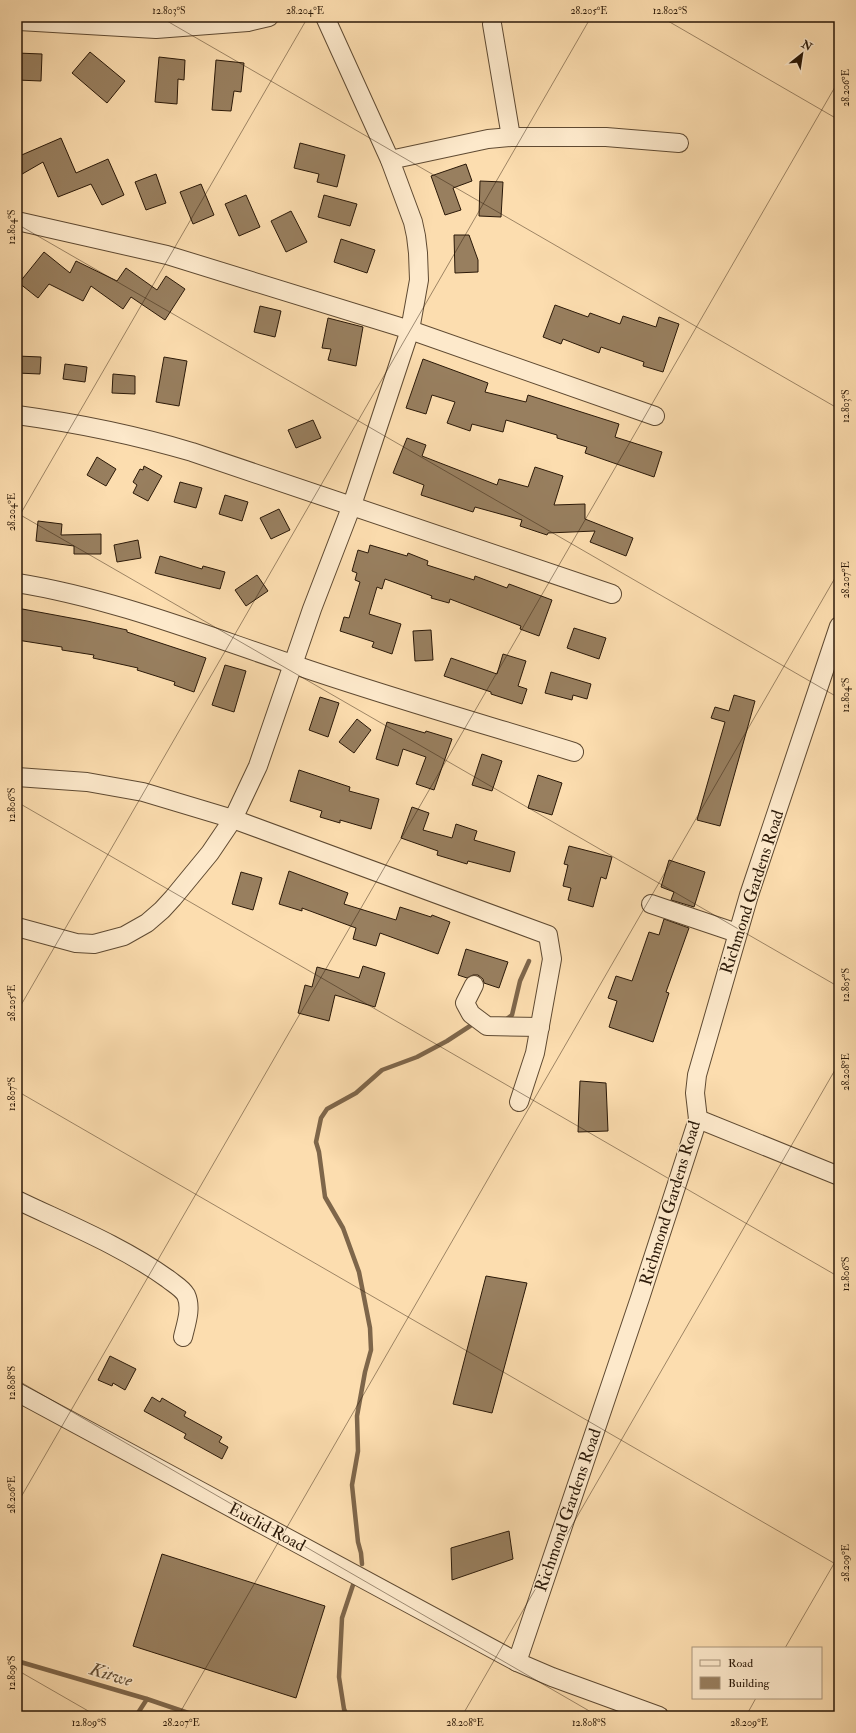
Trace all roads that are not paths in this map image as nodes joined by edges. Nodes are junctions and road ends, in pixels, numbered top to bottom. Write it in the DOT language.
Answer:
graph roads {
  1 [pos="269,17"];
  2 [pos="325,17"];
  3 [pos="19,21"];
  4 [pos="492,24"];
  5 [pos="511,137"];
  6 [pos="679,143"];
  7 [pos="390,160"];
  8 [pos="17,221"];
  9 [pos="410,330"];
  10 [pos="17,415"];
  11 [pos="655,416"];
  12 [pos="352,506"];
  13 [pos="17,584"];
  14 [pos="612,594"];
  15 [pos="839,626"];
  16 [pos="293,665"];
  17 [pos="574,752"];
  18 [pos="17,777"];
  19 [pos="233,819"];
  20 [pos="651,904"];
  21 [pos="17,927"];
  22 [pos="737,933"];
  23 [pos="474,985"];
  24 [pos="540,1027"];
  25 [pos="519,1102"];
  26 [pos="698,1119"];
  27 [pos="839,1176"];
  28 [pos="17,1200"];
  29 [pos="183,1337"];
  30 [pos="17,1392"];
  31 [pos="517,1662"];
  32 [pos="659,1716"];
  1 -- 3 [label="street"];
  2 -- 7 [label="street"];
  4 -- 5 [label="street"];
  5 -- 6 [label="street"];
  5 -- 7 [label="street"];
  7 -- 9 [label="street"];
  8 -- 9 [label="street"];
  9 -- 11 [label="street"];
  9 -- 12 [label="street"];
  10 -- 12 [label="street"];
  12 -- 14 [label="street"];
  12 -- 16 [label="street"];
  13 -- 16 [label="street"];
  15 -- 22 [label="street, Richmond Gardens Road"];
  16 -- 17 [label="street"];
  16 -- 19 [label="street"];
  18 -- 19 [label="street"];
  19 -- 21 [label="street"];
  19 -- 24 [label="street"];
  20 -- 22 [label="street"];
  22 -- 26 [label="street, Richmond Gardens Road"];
  23 -- 24 [label="street"];
  24 -- 25 [label="street"];
  26 -- 27 [label="street"];
  26 -- 31 [label="street, Richmond Gardens Road"];
  28 -- 29 [label="street"];
  30 -- 31 [label="street, Euclid Road"];
  31 -- 32 [label="street, Euclid Road"];
}
